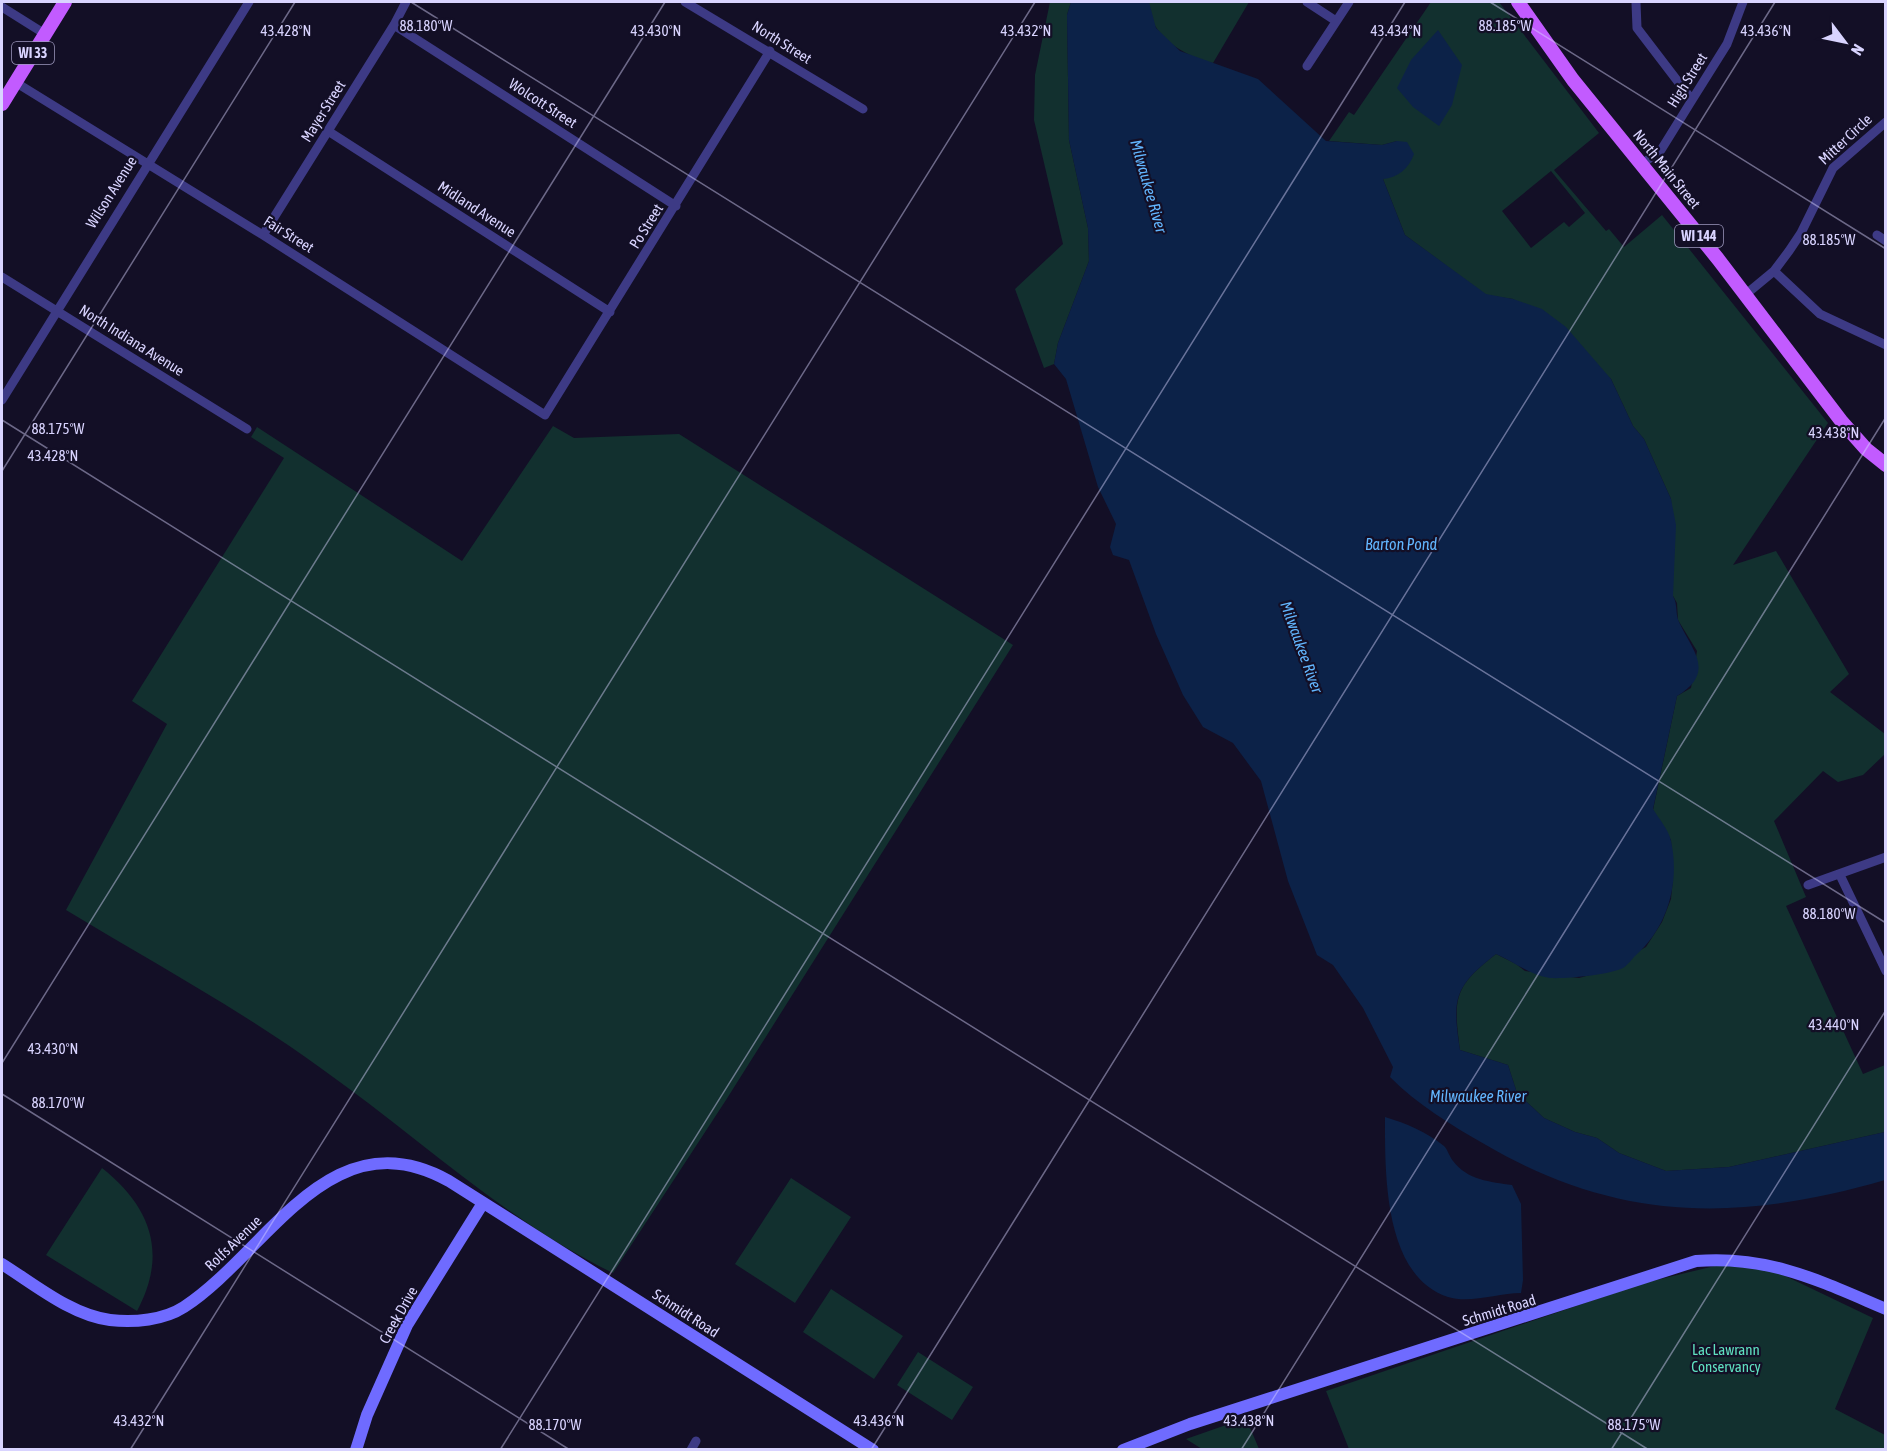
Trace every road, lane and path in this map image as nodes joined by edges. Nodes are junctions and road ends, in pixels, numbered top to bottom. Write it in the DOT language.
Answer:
graph roads {
  1 [pos="65,2"];
  2 [pos="249,2"];
  3 [pos="406,2"];
  4 [pos="685,2"];
  5 [pos="1306,2"];
  6 [pos="1349,2"];
  7 [pos="1518,2"];
  8 [pos="1743,2"];
  9 [pos="1635,3"];
  10 [pos="2,7"];
  11 [pos="1336,21"];
  12 [pos="394,25"];
  13 [pos="45,34"];
  14 [pos="770,51"];
  15 [pos="1307,66"];
  16 [pos="15,82"];
  17 [pos="1692,100"];
  18 [pos="2,104"];
  19 [pos="862,109"];
  20 [pos="1886,122"];
  21 [pos="328,131"];
  22 [pos="147,163"];
  23 [pos="1642,164"];
  24 [pos="676,206"];
  25 [pos="263,235"];
  26 [pos="1773,271"];
  27 [pos="2,278"];
  28 [pos="1745,295"];
  29 [pos="56,311"];
  30 [pos="610,312"];
  31 [pos="1886,345"];
  32 [pos="2,400"];
  33 [pos="545,415"];
  34 [pos="247,429"];
  35 [pos="1886,465"];
  36 [pos="1886,857"];
  37 [pos="1840,875"];
  38 [pos="1808,885"];
  39 [pos="1886,971"];
  40 [pos="483,1203"];
  41 [pos="2,1264"];
  42 [pos="1886,1309"];
  43 [pos="356,1449"];
  44 [pos="873,1449"];
  45 [pos="1123,1449"];
  1 -- 13 [label="main road, WI 33"];
  2 -- 22 [label="street, Wilson Avenue"];
  3 -- 12 [label="street, Mayer Street"];
  4 -- 14 [label="street, North Street"];
  5 -- 11 [label="street"];
  6 -- 11 [label="street"];
  7 -- 23 [label="main road, North Main Street / WI 144"];
  8 -- 17 [label="street, High Street"];
  9 -- 17 [label="street"];
  10 -- 13 [label="street"];
  11 -- 15 [label="street"];
  12 -- 21 [label="street, Mayer Street"];
  12 -- 24 [label="street, Wolcott Street"];
  13 -- 16 [label="main road, WI 33"];
  14 -- 19 [label="street, North Street"];
  14 -- 24 [label="street, Po Street"];
  16 -- 18 [label="main road, WI 33"];
  16 -- 22 [label="street, Fair Street"];
  17 -- 23 [label="street, High Street"];
  20 -- 26 [label="street, Mitter Circle"];
  21 -- 25 [label="street, Mayer Street"];
  21 -- 30 [label="street, Midland Avenue"];
  22 -- 25 [label="street, Fair Street"];
  22 -- 29 [label="street, Wilson Avenue"];
  23 -- 28 [label="main road, North Main Street / WI 144"];
  24 -- 30 [label="street, Po Street"];
  25 -- 33 [label="street, Fair Street"];
  26 -- 28 [label="street, Mitter Circle"];
  26 -- 31 [label="street"];
  27 -- 29 [label="street, North Indiana Avenue"];
  28 -- 35 [label="main road, North Main Street / WI 144"];
  29 -- 32 [label="street, Wilson Avenue"];
  29 -- 34 [label="street, North Indiana Avenue"];
  30 -- 33 [label="street, Po Street"];
  36 -- 37 [label="street"];
  37 -- 38 [label="street"];
  37 -- 39 [label="street"];
  40 -- 41 [label="street, Rolfs Avenue"];
  40 -- 43 [label="street, Creek Drive"];
  40 -- 44 [label="street, Schmidt Road"];
  42 -- 45 [label="street, Schmidt Road"];
}
